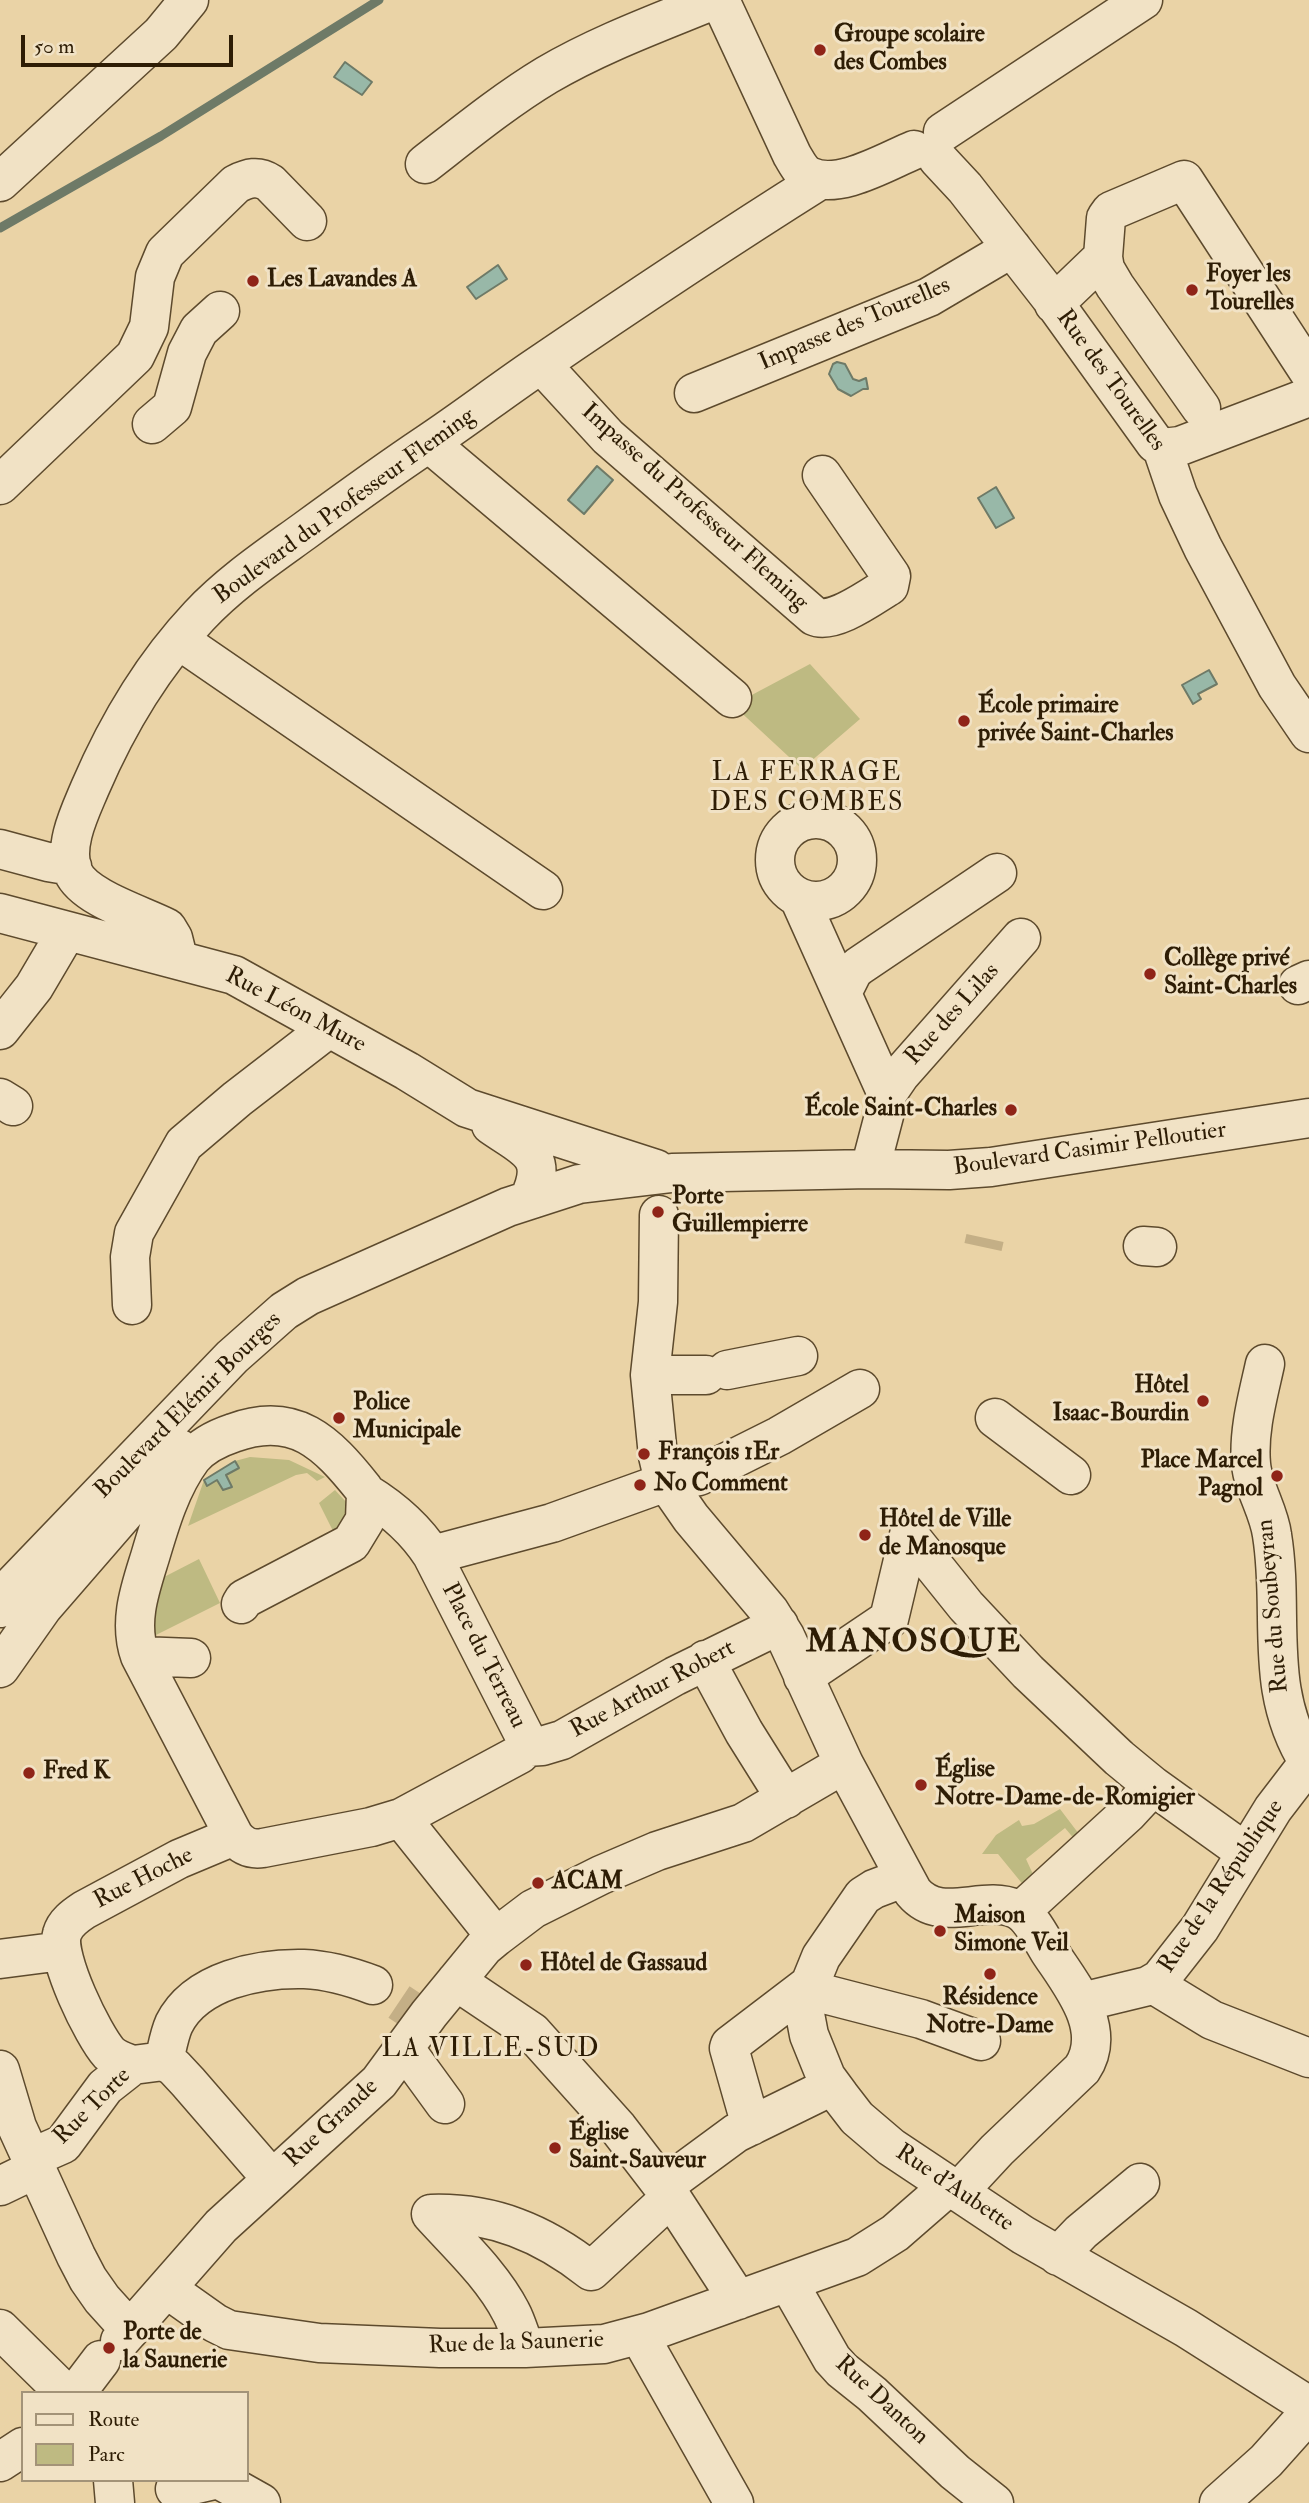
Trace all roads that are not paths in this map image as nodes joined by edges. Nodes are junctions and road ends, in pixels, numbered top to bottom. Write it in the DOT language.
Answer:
graph roads {
  1 [pos="188,0"];
  2 [pos="714,0"];
  3 [pos="720,0"];
  4 [pos="1143,0"];
  5 [pos="932,147"];
  6 [pos="425,164"];
  7 [pos="820,180"];
  8 [pos="0,182"];
  9 [pos="307,221"];
  10 [pos="1012,248"];
  11 [pos="1103,257"];
  12 [pos="1054,303"];
  13 [pos="220,311"];
  14 [pos="541,364"];
  15 [pos="1309,372"];
  16 [pos="110,380"];
  17 [pos="694,393"];
  18 [pos="1309,397"];
  19 [pos="1201,408"];
  20 [pos="429,443"];
  21 [pos="1162,448"];
  22 [pos="822,475"];
  23 [pos="0,485"];
  24 [pos="179,640"];
  25 [pos="732,698"];
  26 [pos="1309,733"];
  27 [pos="0,849"];
  28 [pos="72,866"];
  29 [pos="997,873"];
  30 [pos="542,890"];
  31 [pos="805,912"];
  32 [pos="0,913"];
  33 [pos="67,931"];
  34 [pos="1021,938"];
  35 [pos="178,958"];
  36 [pos="842,993"];
  37 [pos="329,1028"];
  38 [pos="0,1030"];
  39 [pos="887,1094"];
  40 [pos="467,1108"];
  41 [pos="1309,1118"];
  42 [pos="613,1155"];
  43 [pos="870,1169"];
  44 [pos="579,1184"];
  45 [pos="661,1193"];
  46 [pos="529,1199"];
  47 [pos="132,1306"];
  48 [pos="284,1311"];
  49 [pos="798,1356"];
  50 [pos="1265,1364"];
  51 [pos="650,1375"];
  52 [pos="860,1389"];
  53 [pos="995,1418"];
  54 [pos="189,1446"];
  55 [pos="1071,1475"];
  56 [pos="666,1482"];
  57 [pos="366,1493"];
  58 [pos="432,1555"];
  59 [pos="241,1604"];
  60 [pos="0,1608"];
  61 [pos="779,1625"];
  62 [pos="140,1656"];
  63 [pos="191,1658"];
  64 [pos="705,1660"];
  65 [pos="0,1668"];
  66 [pos="803,1677"];
  67 [pos="1298,1708"];
  68 [pos="526,1747"];
  69 [pos="1309,1763"];
  70 [pos="844,1764"];
  71 [pos="1153,1786"];
  72 [pos="786,1799"];
  73 [pos="401,1818"];
  74 [pos="234,1836"];
  75 [pos="1245,1852"];
  76 [pos="904,1878"];
  77 [pos="1021,1912"];
  78 [pos="496,1937"];
  79 [pos="62,1942"];
  80 [pos="0,1959"];
  81 [pos="456,1982"];
  82 [pos="1153,1984"];
  83 [pos="809,1987"];
  84 [pos="1082,2002"];
  85 [pos="402,2011"];
  86 [pos="981,2041"];
  87 [pos="1309,2058"];
  88 [pos="137,2068"];
  89 [pos="0,2070"];
  90 [pos="832,2086"];
  91 [pos="445,2104"];
  92 [pos="751,2126"];
  93 [pos="33,2159"];
  94 [pos="272,2179"];
  95 [pos="1140,2183"];
  96 [pos="0,2186"];
  97 [pos="954,2189"];
  98 [pos="668,2192"];
  99 [pos="1058,2256"];
  100 [pos="788,2282"];
  101 [pos="167,2289"];
  102 [pos="738,2300"];
  103 [pos="639,2335"];
  104 [pos="9,2339"];
  105 [pos="524,2348"];
  106 [pos="98,2369"];
  107 [pos="1309,2406"];
  108 [pos="1309,2413"];
  109 [pos="113,2482"];
  110 [pos="207,2482"];
  111 [pos="224,2482"];
  112 [pos="177,2491"];
  113 [pos="114,2503"];
  114 [pos="261,2503"];
  115 [pos="734,2503"];
  116 [pos="994,2503"];
  117 [pos="1219,2503"];
  1 -- 8 [label="street"];
  2 -- 6 [label="street"];
  3 -- 7 [label="street"];
  4 -- 5 [label="street"];
  5 -- 7 [label="street"];
  5 -- 10 [label="street, Rue des Tourelles"];
  7 -- 14 [label="street, Boulevard du Professeur Fleming"];
  9 -- 16 [label="street"];
  10 -- 12 [label="street, Rue des Tourelles"];
  10 -- 17 [label="street, Impasse des Tourelles"];
  11 -- 12 [label="street"];
  11 -- 15 [label="street"];
  11 -- 19 [label="street"];
  12 -- 21 [label="street, Rue des Tourelles"];
  13 -- 16 [label="street"];
  14 -- 20 [label="street, Boulevard du Professeur Fleming"];
  14 -- 22 [label="street, Impasse du Professeur Fleming"];
  16 -- 23 [label="street"];
  18 -- 21 [label="street"];
  20 -- 24 [label="street, Boulevard du Professeur Fleming"];
  20 -- 25 [label="street"];
  21 -- 26 [label="street, Rue des Tourelles"];
  24 -- 28 [label="street, Boulevard du Professeur Fleming"];
  24 -- 30 [label="street"];
  27 -- 28 [label="street"];
  28 -- 35 [label="street"];
  29 -- 36 [label="street"];
  31 -- 36 [label="street"];
  32 -- 33 [label="street, Rue Léon Mure"];
  33 -- 35 [label="street, Rue Léon Mure"];
  33 -- 38 [label="street"];
  34 -- 39 [label="street, Rue des Lilas"];
  35 -- 37 [label="street, Rue Léon Mure"];
  36 -- 39 [label="street"];
  37 -- 40 [label="street, Rue Léon Mure"];
  37 -- 47 [label="street"];
  39 -- 43 [label="street"];
  40 -- 42 [label="street, Rue Léon Mure"];
  40 -- 46 [label="street"];
  41 -- 43 [label="street, Boulevard Casimir Pelloutier"];
  42 -- 44 [label="street"];
  42 -- 45 [label="street"];
  43 -- 45 [label="street, Boulevard Casimir Pelloutier"];
  44 -- 45 [label="street, Boulevard Elémir Bourges"];
  44 -- 46 [label="street, Boulevard Elémir Bourges"];
  45 -- 51 [label="street"];
  46 -- 48 [label="street, Boulevard Elémir Bourges"];
  48 -- 54 [label="street"];
  48 -- 60 [label="street, Boulevard Elémir Bourges"];
  49 -- 51 [label="street"];
  50 -- 67 [label="street, Rue du Soubeyran"];
  51 -- 56 [label="street"];
  52 -- 56 [label="street"];
  53 -- 55 [label="street"];
  54 -- 57 [label="street, Place du Terreau"];
  54 -- 62 [label="street"];
  54 -- 65 [label="street"];
  56 -- 58 [label="street"];
  56 -- 61 [label="street"];
  57 -- 58 [label="street, Place du Terreau"];
  57 -- 59 [label="street"];
  58 -- 68 [label="street, Place du Terreau"];
  61 -- 64 [label="street, Rue Arthur Robert"];
  61 -- 66 [label="street"];
  62 -- 63 [label="street"];
  62 -- 74 [label="street"];
  64 -- 68 [label="street, Rue Arthur Robert"];
  64 -- 72 [label="street"];
  66 -- 70 [label="street"];
  66 -- 71 [label="street"];
  67 -- 69 [label="street, Rue du Soubeyran"];
  68 -- 73 [label="street, Place du Terreau"];
  69 -- 75 [label="street, Rue de la République"];
  70 -- 72 [label="street, Rue Grande"];
  70 -- 76 [label="street"];
  71 -- 75 [label="street"];
  71 -- 77 [label="street"];
  72 -- 78 [label="street, Rue Grande"];
  73 -- 74 [label="street, Place du Terreau"];
  73 -- 78 [label="street"];
  74 -- 79 [label="street, Rue Hoche"];
  75 -- 82 [label="street, Rue de la République"];
  76 -- 77 [label="street"];
  76 -- 83 [label="street, Rue d'Aubette"];
  77 -- 84 [label="street, Rue de la Saunerie"];
  78 -- 81 [label="street, Rue Grande"];
  79 -- 80 [label="street"];
  79 -- 88 [label="street"];
  81 -- 85 [label="street, Rue Grande"];
  81 -- 98 [label="street"];
  82 -- 84 [label="street, Rue de la République"];
  82 -- 87 [label="street"];
  83 -- 86 [label="street"];
  83 -- 90 [label="street, Rue d'Aubette"];
  83 -- 92 [label="street"];
  84 -- 97 [label="street, Rue de la Saunerie"];
  85 -- 88 [label="street"];
  85 -- 91 [label="street"];
  85 -- 94 [label="street, Rue Grande"];
  88 -- 93 [label="street, Rue Torte"];
  88 -- 94 [label="street, Rue Torte"];
  89 -- 93 [label="street"];
  90 -- 92 [label="street"];
  90 -- 97 [label="street, Rue d'Aubette"];
  92 -- 98 [label="street"];
  93 -- 96 [label="street, Rue Torte"];
  93 -- 106 [label="street"];
  94 -- 101 [label="street, Rue Grande"];
  95 -- 99 [label="street"];
  97 -- 99 [label="street, Rue d'Aubette"];
  97 -- 100 [label="street, Rue de la Saunerie"];
  98 -- 102 [label="street"];
  98 -- 105 [label="street"];
  99 -- 107 [label="street, Rue d'Aubette"];
  100 -- 102 [label="street, Rue de la Saunerie"];
  100 -- 116 [label="street, Rue Danton"];
  101 -- 105 [label="street, Rue de la Saunerie"];
  101 -- 106 [label="street, Rue Grande"];
  102 -- 103 [label="street, Rue de la Saunerie"];
  103 -- 105 [label="street, Rue de la Saunerie"];
  103 -- 115 [label="street"];
  104 -- 106 [label="street"];
  108 -- 117 [label="street"];
  109 -- 113 [label="street"];
  110 -- 112 [label="street"];
  111 -- 114 [label="street"];
}
